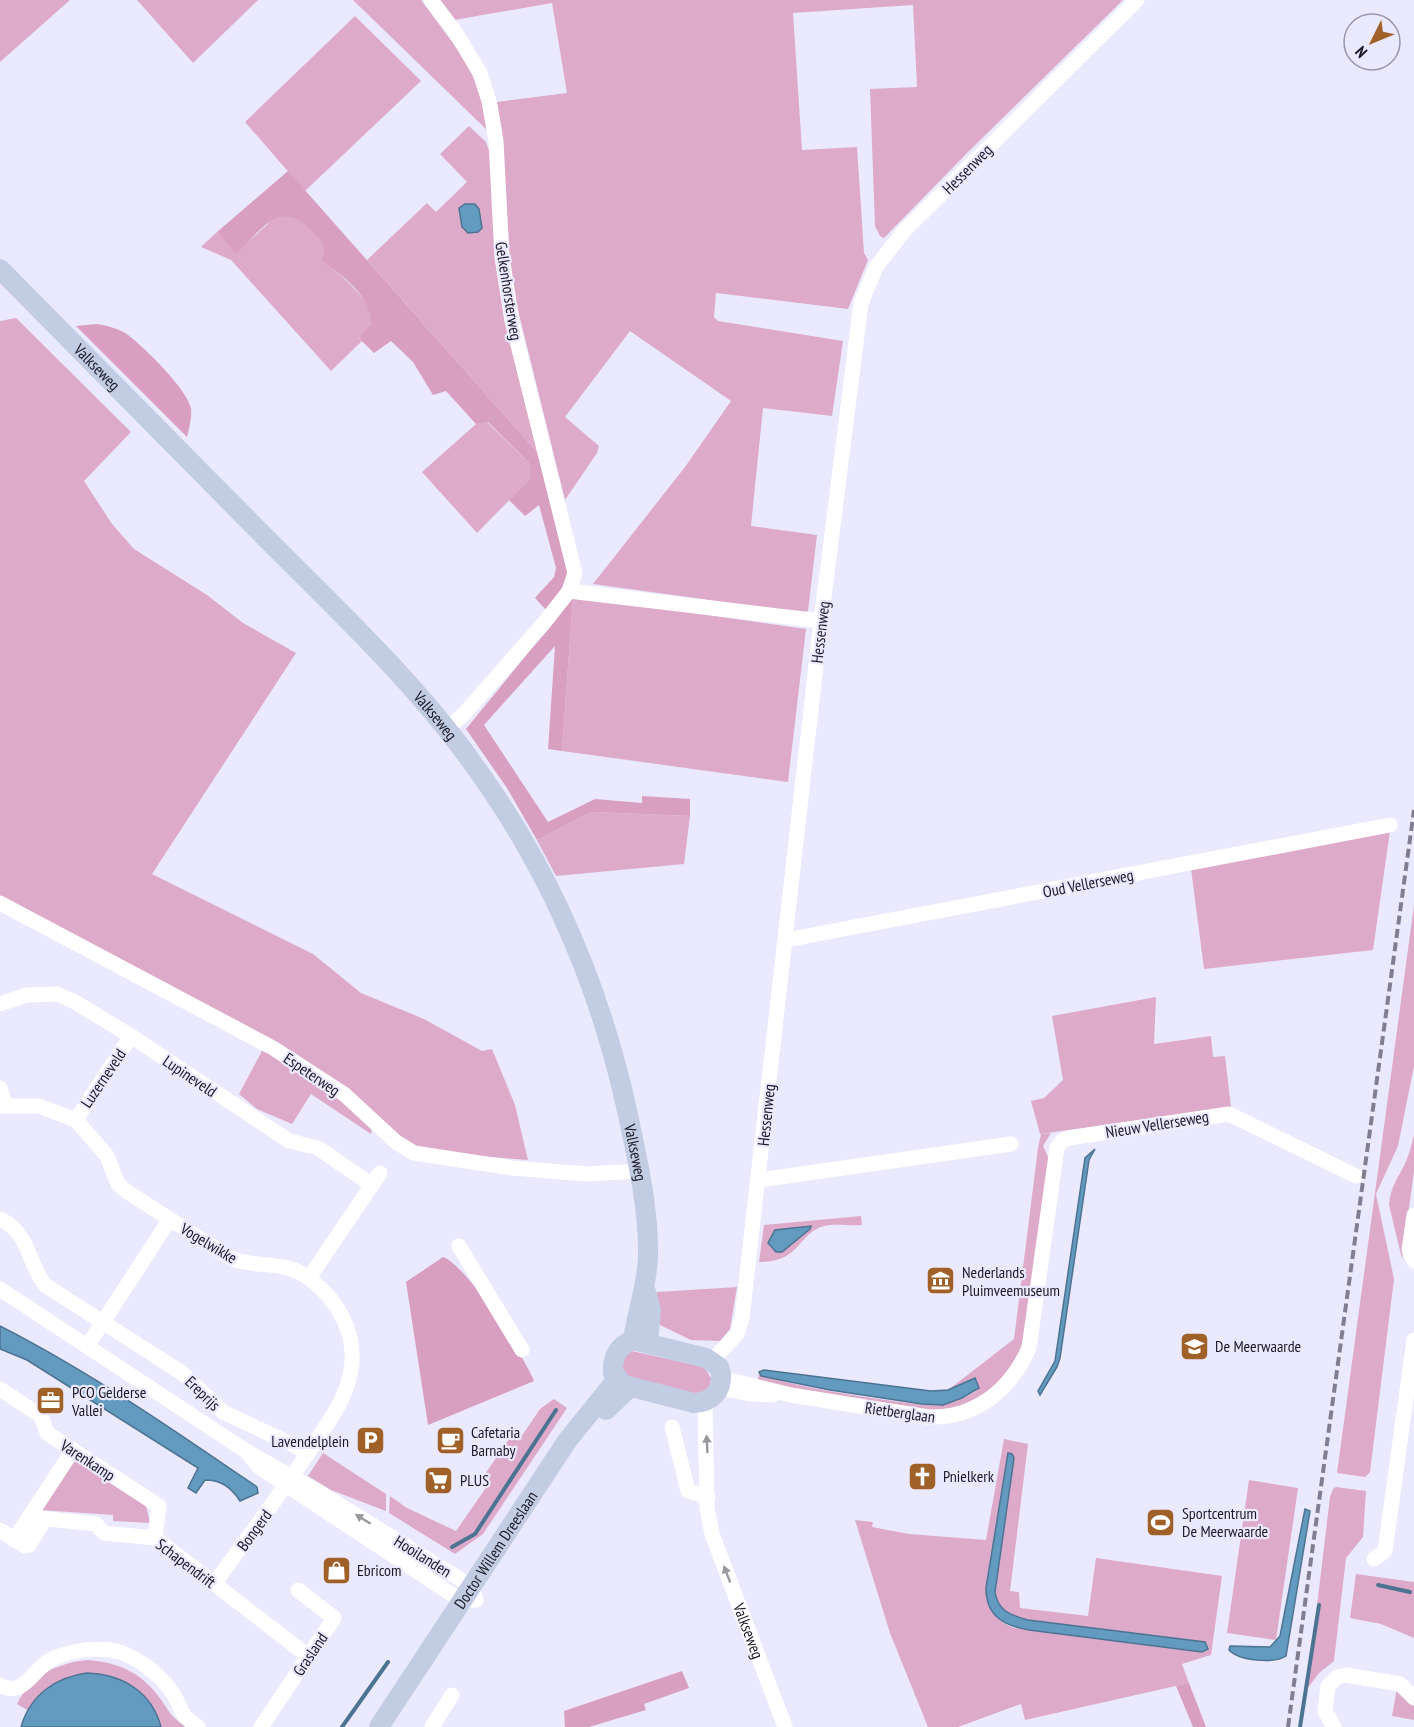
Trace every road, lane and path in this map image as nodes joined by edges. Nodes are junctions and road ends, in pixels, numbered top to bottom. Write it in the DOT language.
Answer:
graph roads {
  1 [pos="431,0"];
  2 [pos="1137,0"];
  3 [pos="0,269"];
  4 [pos="569,591"];
  5 [pos="821,621"];
  6 [pos="446,729"];
  7 [pos="1390,825"];
  8 [pos="0,903"];
  9 [pos="786,940"];
  10 [pos="0,1004"];
  11 [pos="131,1036"];
  12 [pos="0,1088"];
  13 [pos="2,1105"];
  14 [pos="76,1120"];
  15 [pos="1011,1144"];
  16 [pos="1056,1148"];
  17 [pos="640,1170"];
  18 [pos="1356,1176"];
  19 [pos="759,1180"];
  20 [pos="1414,1215"];
  21 [pos="0,1219"];
  22 [pos="170,1219"];
  23 [pos="459,1246"];
  24 [pos="1414,1261"];
  25 [pos="309,1278"];
  26 [pos="0,1289"];
  27 [pos="103,1321"];
  28 [pos="1414,1340"];
  29 [pos="641,1341"];
  30 [pos="87,1345"];
  31 [pos="522,1350"];
  32 [pos="718,1376"];
  33 [pos="623,1383"];
  34 [pos="0,1389"];
  35 [pos="705,1402"];
  36 [pos="672,1426"];
  37 [pos="73,1450"];
  38 [pos="308,1452"];
  39 [pos="290,1480"];
  40 [pos="708,1497"];
  41 [pos="29,1517"];
  42 [pos="45,1519"];
  43 [pos="0,1530"];
  44 [pos="154,1538"];
  45 [pos="14,1540"];
  46 [pos="1374,1559"];
  47 [pos="214,1584"];
  48 [pos="298,1590"];
  49 [pos="470,1596"];
  50 [pos="308,1656"];
  51 [pos="0,1685"];
  52 [pos="452,1695"];
  53 [pos="1414,1698"];
  54 [pos="198,1727"];
  55 [pos="261,1727"];
  56 [pos="379,1727"];
  57 [pos="392,1727"];
  58 [pos="432,1727"];
  59 [pos="785,1727"];
  60 [pos="1334,1727"];
  1 -- 4 [label="street, Gelkenhorsterweg"];
  2 -- 5 [label="street, Hessenweg"];
  3 -- 6 [label="main road, Valkseweg"];
  4 -- 5 [label="street"];
  4 -- 6 [label="street"];
  5 -- 9 [label="street, Hessenweg"];
  6 -- 17 [label="main road, Valkseweg"];
  7 -- 9 [label="street, Oud Vellerseweg"];
  8 -- 17 [label="street, Espeterweg"];
  9 -- 19 [label="street, Hessenweg"];
  10 -- 11 [label="street, Lupineveld"];
  11 -- 14 [label="street, Luzerneveld"];
  11 -- 25 [label="street, Lupineveld"];
  12 -- 13 [label="street"];
  13 -- 14 [label="street, Vogelwikke"];
  14 -- 22 [label="street, Vogelwikke"];
  15 -- 19 [label="street"];
  16 -- 18 [label="street, Nieuw Vellerseweg"];
  16 -- 32 [label="street, Rietberglaan"];
  17 -- 29 [label="main road, Valkseweg"];
  19 -- 32 [label="street, Hessenweg"];
  20 -- 24 [label="street"];
  21 -- 27 [label="street, Ereprijs"];
  22 -- 25 [label="street, Vogelwikke"];
  22 -- 27 [label="street"];
  23 -- 31 [label="street"];
  25 -- 38 [label="street, Vogelwikke"];
  26 -- 30 [label="street, Hooilanden"];
  27 -- 30 [label="street"];
  27 -- 38 [label="street, Ereprijs"];
  28 -- 46 [label="street"];
  29 -- 32 [label="main road"];
  29 -- 33 [label="main road"];
  30 -- 39 [label="street, Hooilanden"];
  32 -- 35 [label="main road"];
  33 -- 35 [label="main road"];
  33 -- 49 [label="main road, Doctor Willem Dreeslaan"];
  34 -- 37 [label="street, Varenkamp"];
  40 -- 35 [label="street, Valkseweg, one-way"];
  36 -- 40 [label="street"];
  37 -- 41 [label="street"];
  37 -- 44 [label="street, Varenkamp"];
  38 -- 39 [label="street, Vogelwikke"];
  39 -- 47 [label="street, Bongerd"];
  39 -- 49 [label="street, Hooilanden"];
  59 -- 40 [label="street, Valkseweg, one-way"];
  41 -- 42 [label="street, Schapendrift"];
  41 -- 45 [label="street"];
  42 -- 44 [label="street, Schapendrift"];
  42 -- 45 [label="street"];
  43 -- 45 [label="street"];
  44 -- 47 [label="street, Schapendrift"];
  47 -- 50 [label="street, Schapendrift"];
  48 -- 50 [label="street, Grasland"];
  49 -- 56 [label="main road, Doctor Willem Dreeslaan"];
  49 -- 57 [label="main road, Doctor Willem Dreeslaan"];
  50 -- 55 [label="street, Grasland"];
  51 -- 54 [label="street"];
  52 -- 58 [label="street"];
  53 -- 60 [label="street"];
}
